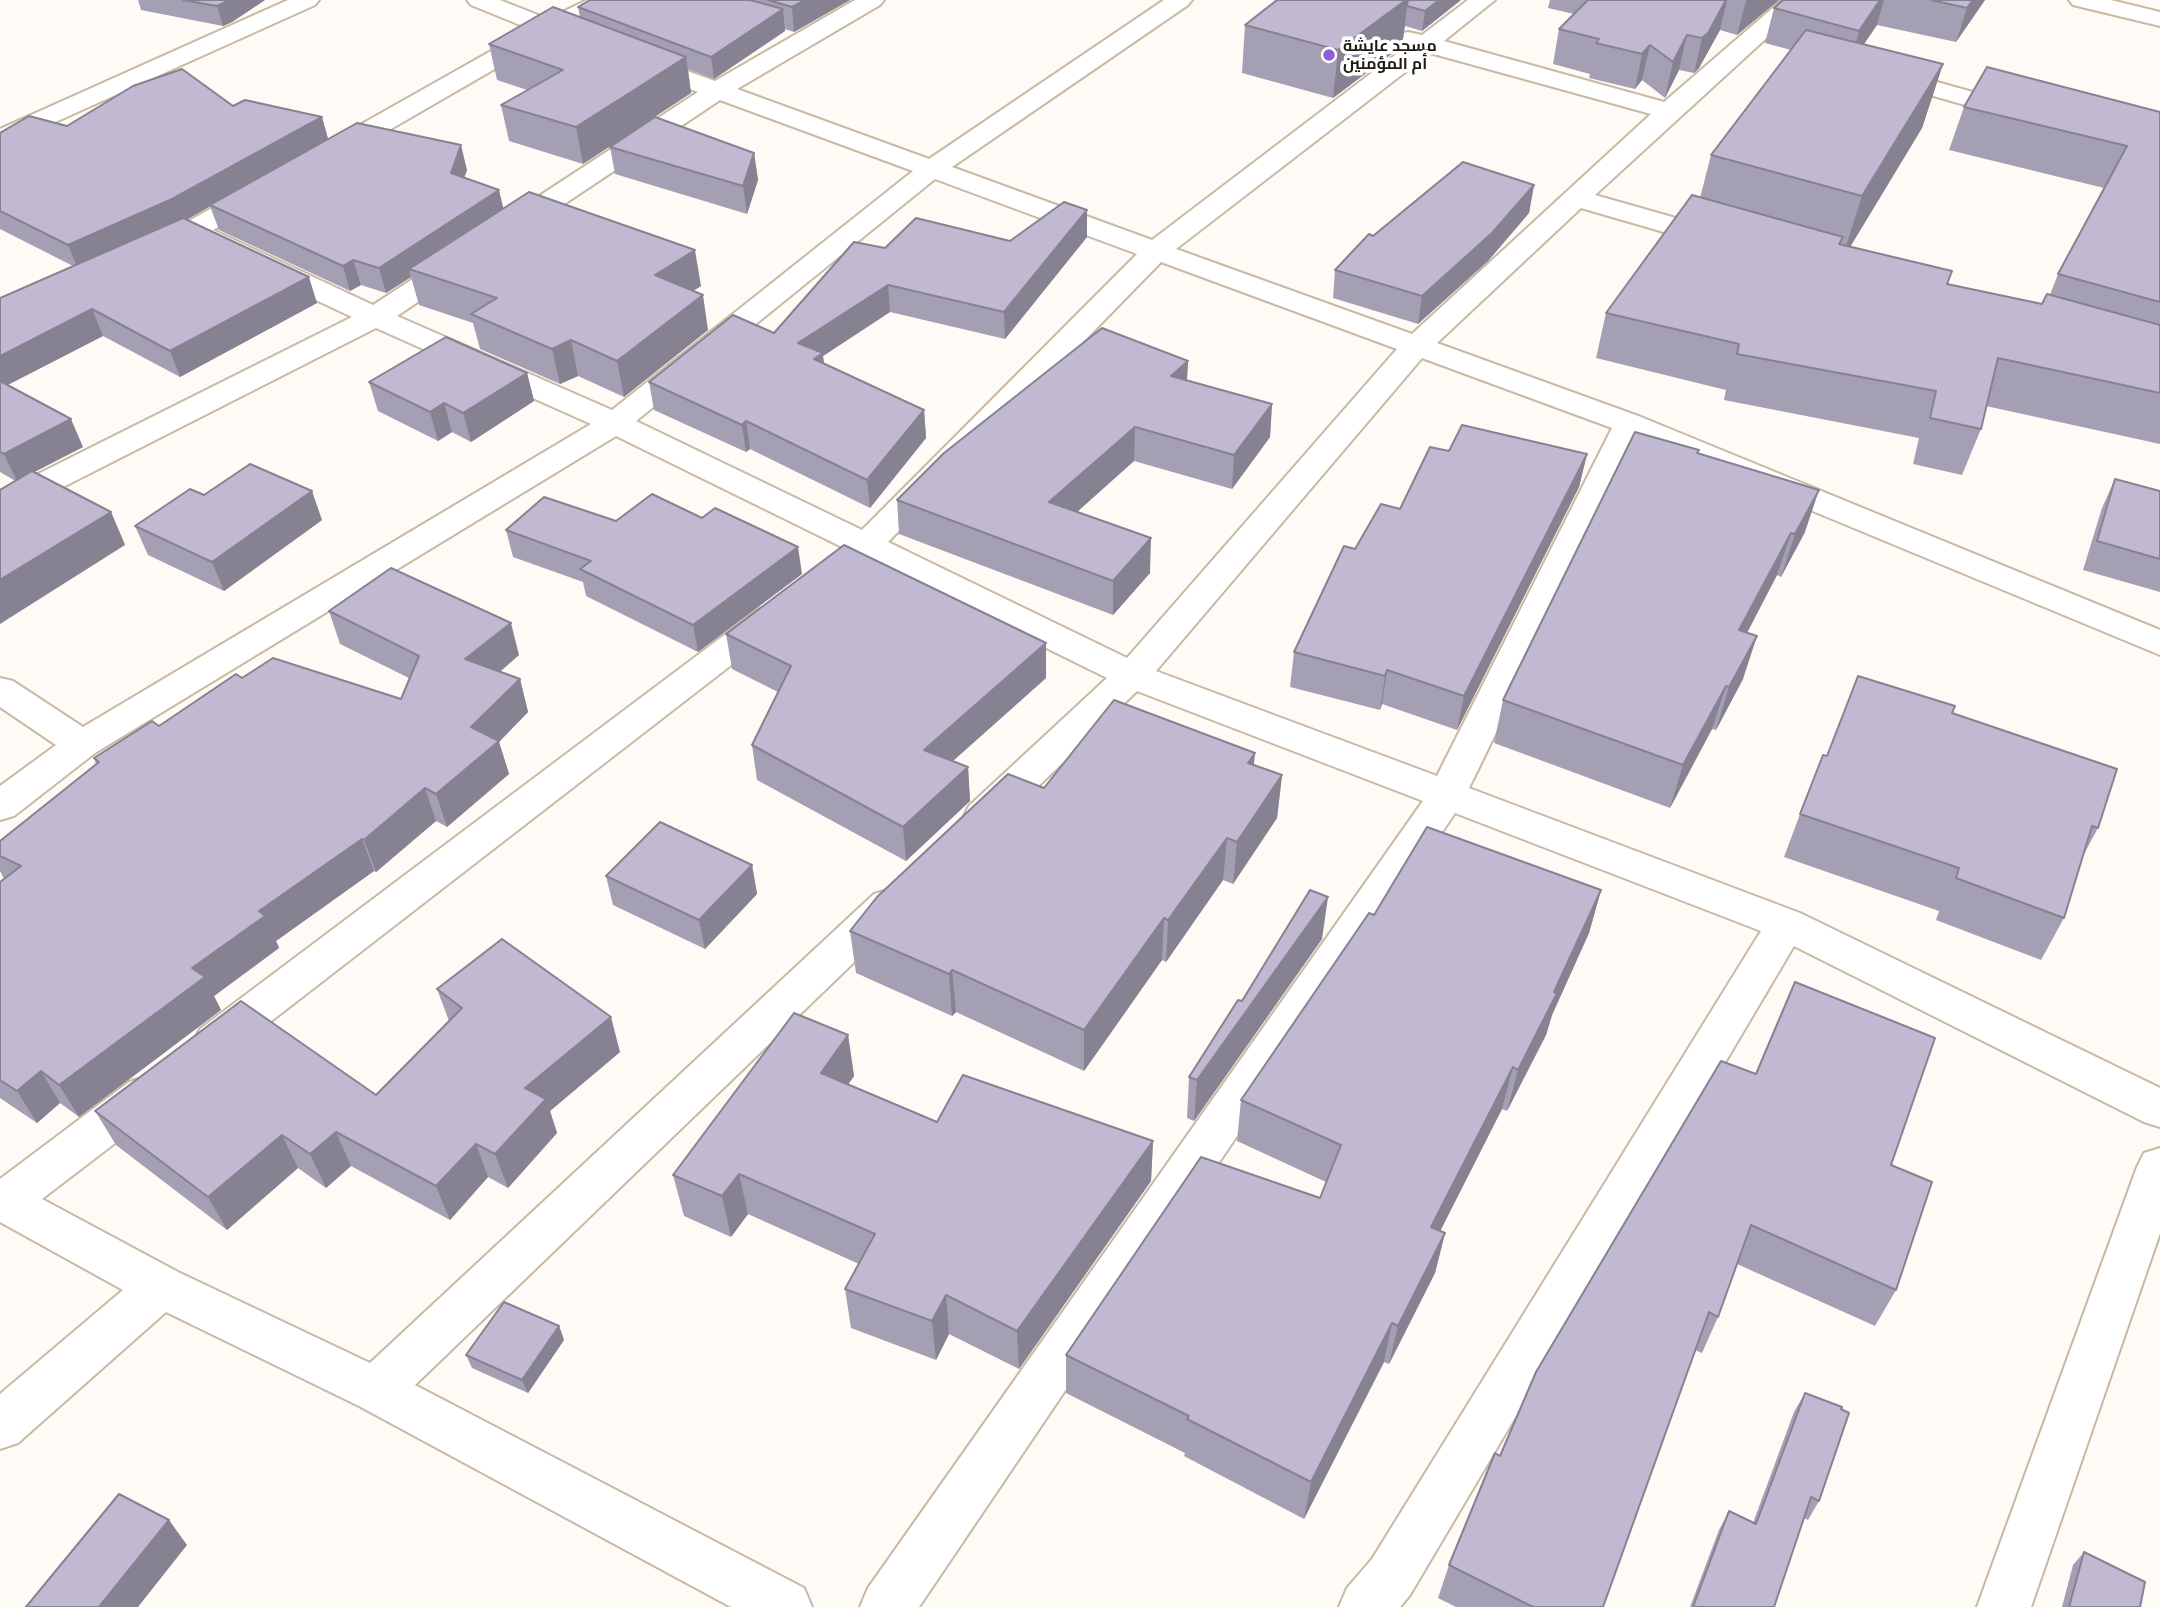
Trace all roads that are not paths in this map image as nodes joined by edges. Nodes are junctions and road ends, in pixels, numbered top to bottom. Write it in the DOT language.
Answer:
graph roads {
  1 [pos="307,0"];
  2 [pos="479,0"];
  3 [pos="605,0"];
  4 [pos="872,0"];
  5 [pos="1180,0"];
  6 [pos="1483,0"];
  7 [pos="1796,0"];
  8 [pos="2081,0"];
  9 [pos="2160,19"];
  10 [pos="549,28"];
  11 [pos="1388,33"];
  12 [pos="1426,44"];
  13 [pos="1875,72"];
  14 [pos="716,92"];
  15 [pos="1669,111"];
  16 [pos="2043,119"];
  17 [pos="0,139"];
  18 [pos="933,168"];
  19 [pos="1576,198"];
  20 [pos="1748,248"];
  21 [pos="1157,250"];
  22 [pos="375,317"];
  23 [pos="1416,346"];
  24 [pos="615,423"];
  25 [pos="1630,424"];
  26 [pos="0,506"];
  27 [pos="866,545"];
  28 [pos="2160,643"];
  29 [pos="1132,675"];
  30 [pos="0,690"];
  31 [pos="82,744"];
  32 [pos="1447,795"];
  33 [pos="0,806"];
  34 [pos="960,837"];
  35 [pos="910,885"];
  36 [pos="1786,923"];
  37 [pos="2160,1109"];
  38 [pos="2160,1167"];
  39 [pos="2,1200"];
  40 [pos="161,1287"];
  41 [pos="376,1390"];
  42 [pos="0,1426"];
  43 [pos="785,1607"];
  44 [pos="887,1607"];
  45 [pos="1366,1607"];
  46 [pos="2004,1607"];
  1 -- 17 [label="street"];
  2 -- 10 [label="street"];
  3 -- 10 [label="street"];
  4 -- 14 [label="street"];
  5 -- 18 [label="street"];
  6 -- 12 [label="street"];
  7 -- 15 [label="street"];
  8 -- 9 [label="street"];
  10 -- 14 [label="street"];
  10 -- 22 [label="street"];
  11 -- 12 [label="street"];
  12 -- 15 [label="street"];
  12 -- 21 [label="street"];
  13 -- 16 [label="street"];
  14 -- 18 [label="street"];
  14 -- 22 [label="street"];
  15 -- 19 [label="street"];
  18 -- 21 [label="street"];
  18 -- 24 [label="street"];
  19 -- 20 [label="street"];
  19 -- 23 [label="street"];
  21 -- 23 [label="street"];
  21 -- 27 [label="street"];
  22 -- 24 [label="street"];
  22 -- 26 [label="street"];
  23 -- 25 [label="street"];
  23 -- 29 [label="street"];
  24 -- 27 [label="street"];
  24 -- 31 [label="street"];
  25 -- 28 [label="street"];
  25 -- 32 [label="street"];
  27 -- 29 [label="street"];
  27 -- 39 [label="street"];
  29 -- 32 [label="street"];
  29 -- 34 [label="street"];
  30 -- 31 [label="street"];
  31 -- 33 [label="street"];
  32 -- 36 [label="street"];
  32 -- 44 [label="street"];
  35 -- 41 [label="street"];
  36 -- 37 [label="street"];
  36 -- 45 [label="street"];
  38 -- 46 [label="street"];
  39 -- 40 [label="street"];
  40 -- 41 [label="street"];
  40 -- 42 [label="street"];
  41 -- 43 [label="street"];
}
